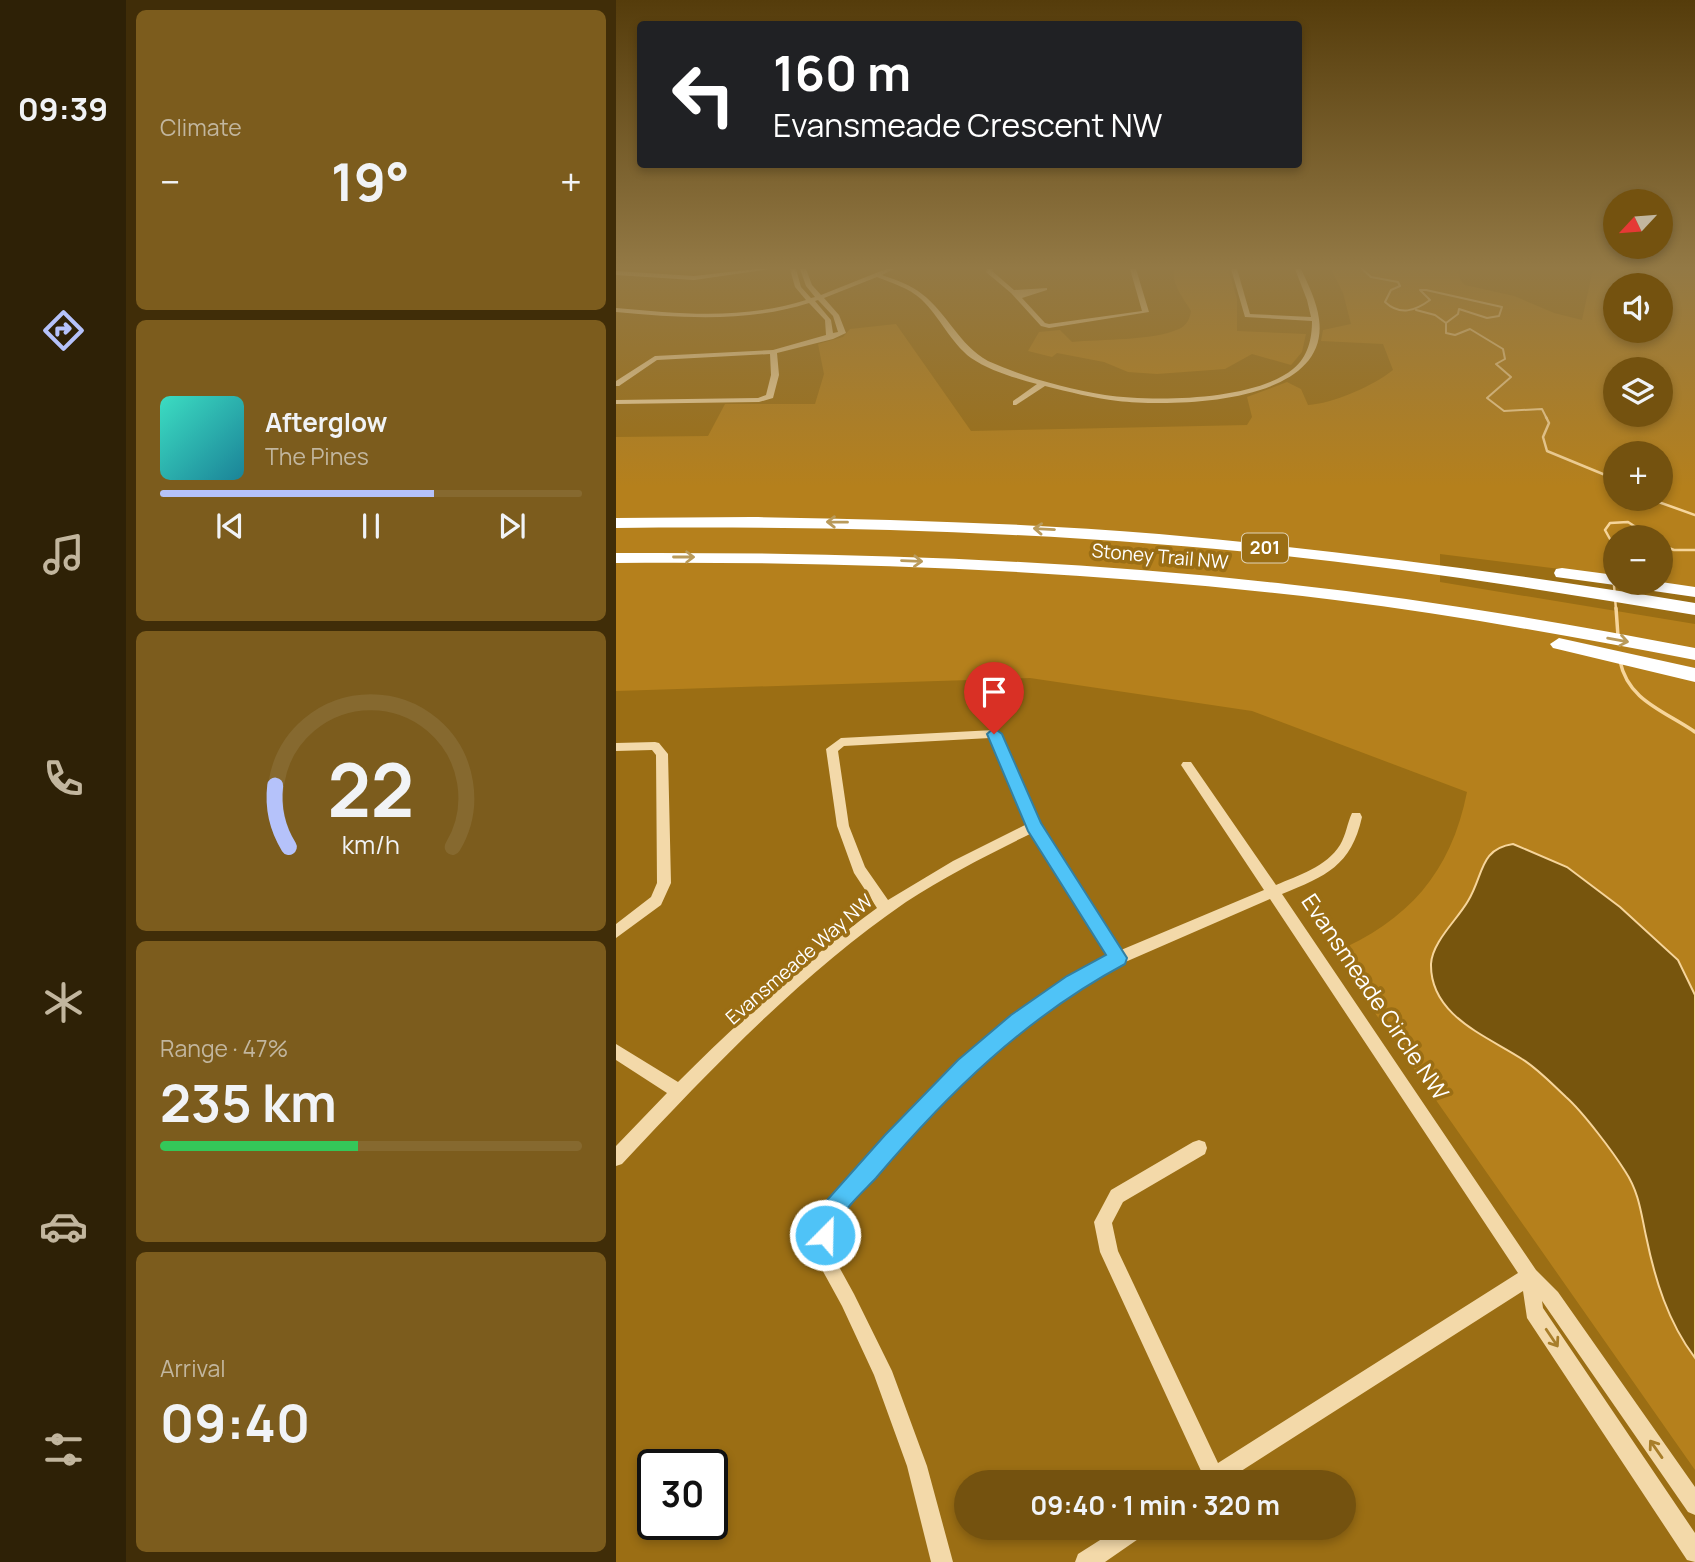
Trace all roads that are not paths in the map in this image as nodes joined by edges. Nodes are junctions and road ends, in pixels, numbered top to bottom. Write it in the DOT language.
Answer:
graph roads {
  1 [pos="811,342"];
  2 [pos="958,342"];
  3 [pos="1312,342"];
  4 [pos="773,352"];
  5 [pos="1045,382"];
  6 [pos="616,384"];
  7 [pos="616,402"];
  8 [pos="1016,403"];
  9 [pos="616,523"];
  10 [pos="616,558"];
  11 [pos="1603,580"];
  12 [pos="1571,581"];
  13 [pos="1603,586"];
  14 [pos="1695,592"];
  15 [pos="1673,593"];
  16 [pos="1660,595"];
  17 [pos="1695,609"];
  18 [pos="1695,654"];
  19 [pos="1658,656"];
  20 [pos="1695,675"];
  21 [pos="616,747"];
  22 [pos="1187,765"];
  23 [pos="1356,817"];
  24 [pos="1034,826"];
  25 [pos="1273,892"];
  26 [pos="886,909"];
  27 [pos="616,932"];
  28 [pos="1118,958"];
  29 [pos="616,1051"];
  30 [pos="679,1091"];
  31 [pos="1199,1148"];
  32 [pos="616,1158"];
  33 [pos="1530,1276"];
  34 [pos="1206,1470"];
  35 [pos="1226,1470"];
  36 [pos="1695,1505"];
  37 [pos="1119,1540"];
  38 [pos="1695,1552"];
  39 [pos="942,1562"];
  40 [pos="1086,1562"];
  1 -- 4 [label="street"];
  2 -- 5 [label="street"];
  3 -- 5 [label="street"];
  4 -- 6 [label="street"];
  4 -- 7 [label="street"];
  5 -- 8 [label="street"];
  12 -- 9 [label="highway, Stoney Trail NW, one-way"];
  10 -- 19 [label="highway, one-way"];
  11 -- 12 [label="highway"];
  12 -- 13 [label="highway"];
  14 -- 15 [label="highway"];
  16 -- 17 [label="highway"];
  18 -- 19 [label="highway"];
  19 -- 20 [label="highway"];
  21 -- 27 [label="street"];
  22 -- 25 [label="street"];
  23 -- 25 [label="street"];
  24 -- 26 [label="street, Evansmeade Way NW"];
  24 -- 26 [label="street"];
  24 -- 28 [label="street"];
  25 -- 28 [label="street, Evansmeade Circle NW"];
  25 -- 33 [label="street, Evansmeade Circle NW"];
  26 -- 30 [label="street, Evansmeade Way NW"];
  28 -- 39 [label="street, Evansmeade Circle NW"];
  29 -- 30 [label="street"];
  30 -- 32 [label="street, Evansmeade Way NW"];
  31 -- 34 [label="street"];
  33 -- 35 [label="street"];
  36 -- 33 [label="street, Evansmeade Circle NW, one-way"];
  33 -- 38 [label="street, Evansmeade Circle NW, one-way"];
  37 -- 40 [label="street"];
}
